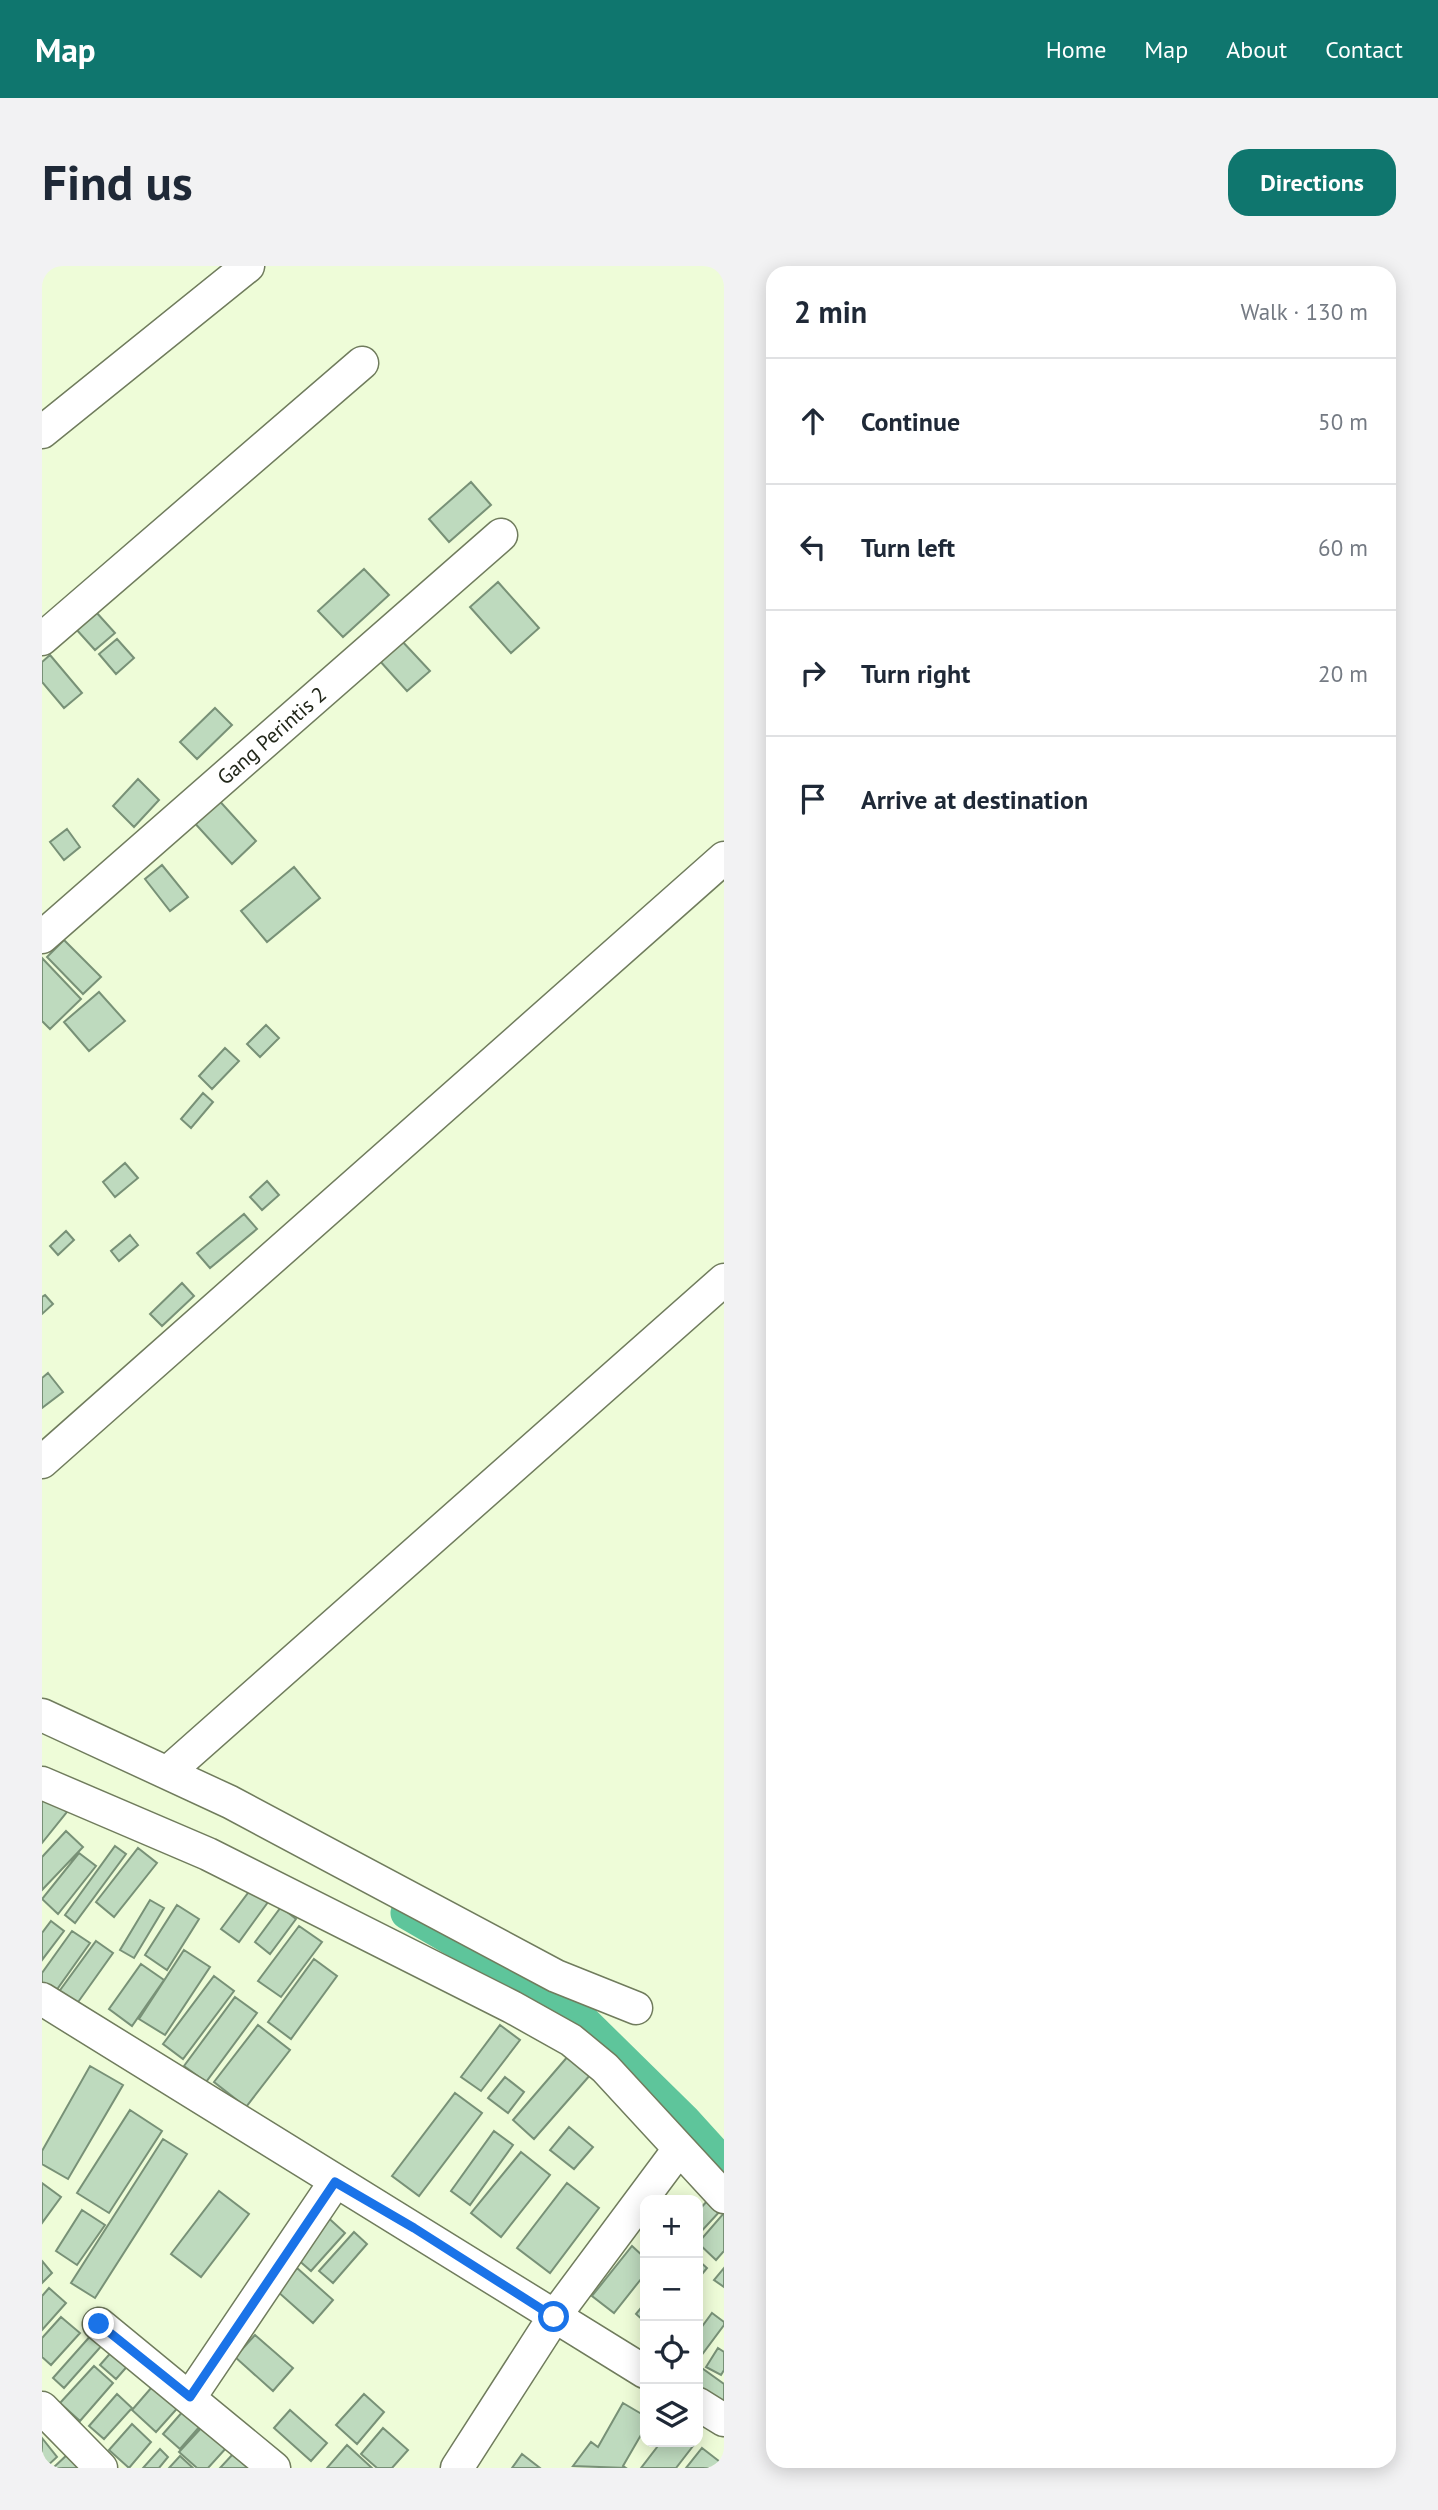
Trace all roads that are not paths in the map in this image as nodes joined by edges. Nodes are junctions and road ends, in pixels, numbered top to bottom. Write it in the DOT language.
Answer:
graph roads {
  1 [pos="248,266"];
  2 [pos="362,363"];
  3 [pos="42,432"];
  4 [pos="501,535"];
  5 [pos="42,639"];
  6 [pos="724,858"];
  7 [pos="42,937"];
  8 [pos="724,1280"];
  9 [pos="42,1462"];
  10 [pos="42,1714"];
  11 [pos="168,1772"];
  12 [pos="42,1783"];
  13 [pos="42,1999"];
  14 [pos="636,2008"];
  15 [pos="679,2148"];
  16 [pos="335,2182"];
  17 [pos="724,2197"];
  18 [pos="554,2317"];
  19 [pos="99,2324"];
  20 [pos="640,2369"];
  21 [pos="190,2397"];
  22 [pos="703,2407"];
  23 [pos="42,2408"];
  24 [pos="724,2420"];
  25 [pos="463,2466"];
  26 [pos="100,2468"];
  27 [pos="274,2468"];
  1 -- 3 [label="street"];
  2 -- 5 [label="street"];
  4 -- 7 [label="street, Gang Perintis 2"];
  6 -- 9 [label="street"];
  8 -- 11 [label="street"];
  10 -- 11 [label="street"];
  11 -- 14 [label="street"];
  12 -- 15 [label="street"];
  13 -- 16 [label="street"];
  15 -- 17 [label="street"];
  15 -- 18 [label="street"];
  16 -- 18 [label="street"];
  16 -- 21 [label="street"];
  18 -- 20 [label="street"];
  18 -- 25 [label="street"];
  19 -- 21 [label="street"];
  21 -- 27 [label="street"];
  22 -- 24 [label="street"];
  23 -- 26 [label="street"];
}
